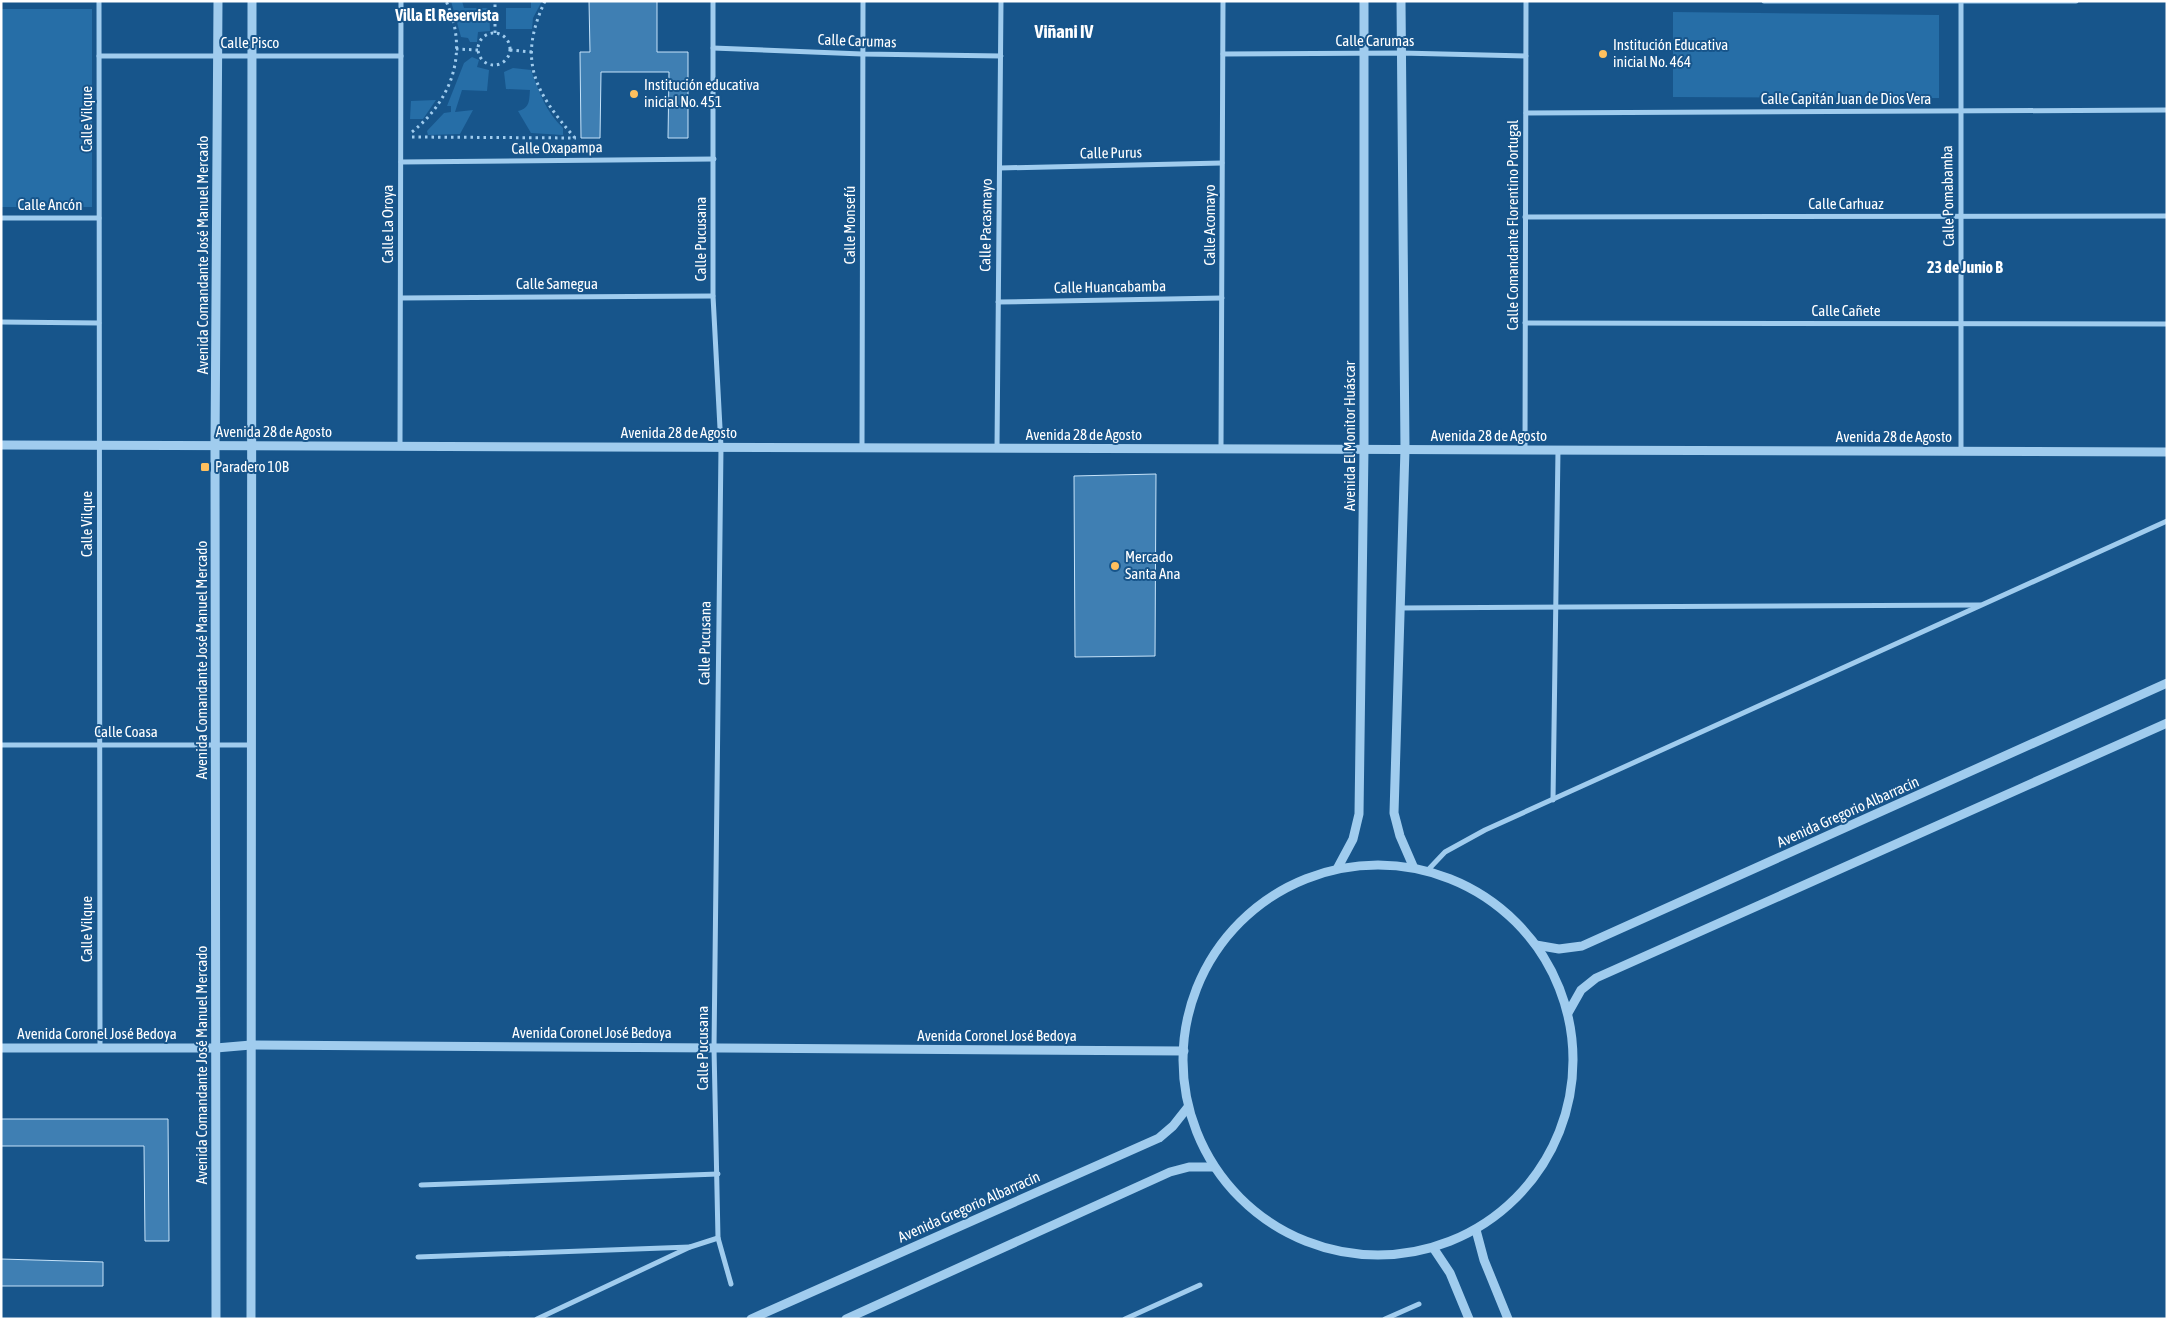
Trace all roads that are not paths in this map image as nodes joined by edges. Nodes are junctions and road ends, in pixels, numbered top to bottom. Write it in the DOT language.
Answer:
graph roads {
  1 [pos="99,1"];
  2 [pos="218,1"];
  3 [pos="252,1"];
  4 [pos="402,1"];
  5 [pos="713,1"];
  6 [pos="863,1"];
  7 [pos="1001,1"];
  8 [pos="1223,1"];
  9 [pos="1364,1"];
  10 [pos="1401,1"];
  11 [pos="1526,1"];
  12 [pos="1764,1"];
  13 [pos="2076,1"];
  14 [pos="1961,2"];
  15 [pos="713,48"];
  16 [pos="1364,53"];
  17 [pos="1401,53"];
  18 [pos="862,54"];
  19 [pos="1223,54"];
  20 [pos="99,56"];
  21 [pos="218,56"];
  22 [pos="252,56"];
  23 [pos="401,56"];
  24 [pos="1001,56"];
  25 [pos="1526,56"];
  26 [pos="2167,110"];
  27 [pos="1959,111"];
  28 [pos="1526,112"];
  29 [pos="714,159"];
  30 [pos="401,162"];
  31 [pos="1222,163"];
  32 [pos="1000,168"];
  33 [pos="1961,216"];
  34 [pos="2167,216"];
  35 [pos="1526,217"];
  36 [pos="1,218"];
  37 [pos="99,218"];
  38 [pos="713,296"];
  39 [pos="401,298"];
  40 [pos="1222,298"];
  41 [pos="998,302"];
  42 [pos="1,322"];
  43 [pos="99,322"];
  44 [pos="1525,323"];
  45 [pos="1961,324"];
  46 [pos="2167,324"];
  47 [pos="1,445"];
  48 [pos="99,446"];
  49 [pos="215,446"];
  50 [pos="252,446"];
  51 [pos="400,446"];
  52 [pos="721,447"];
  53 [pos="862,448"];
  54 [pos="997,448"];
  55 [pos="1221,449"];
  56 [pos="1364,449"];
  57 [pos="1405,449"];
  58 [pos="1525,450"];
  59 [pos="1558,450"];
  60 [pos="1960,451"];
  61 [pos="2167,452"];
  62 [pos="2167,521"];
  63 [pos="1983,605"];
  64 [pos="1556,607"];
  65 [pos="1400,608"];
  66 [pos="2167,683"];
  67 [pos="2167,723"];
  68 [pos="1,745"];
  69 [pos="100,745"];
  70 [pos="216,745"];
  71 [pos="251,745"];
  72 [pos="1553,800"];
  73 [pos="1413,866"];
  74 [pos="1338,867"];
  75 [pos="1428,871"];
  76 [pos="1536,945"];
  77 [pos="1568,1013"];
  78 [pos="251,1045"];
  79 [pos="100,1047"];
  80 [pos="1,1048"];
  81 [pos="216,1048"];
  82 [pos="714,1048"];
  83 [pos="1184,1051"];
  84 [pos="1188,1107"];
  85 [pos="1214,1167"];
  86 [pos="718,1174"];
  87 [pos="421,1185"];
  88 [pos="1476,1230"];
  89 [pos="718,1238"];
  90 [pos="690,1247"];
  91 [pos="1434,1249"];
  92 [pos="418,1257"];
  93 [pos="731,1284"];
  94 [pos="1200,1285"];
  95 [pos="1419,1304"];
  96 [pos="216,1319"];
  97 [pos="251,1319"];
  98 [pos="537,1319"];
  99 [pos="751,1319"];
  100 [pos="846,1319"];
  101 [pos="1125,1319"];
  102 [pos="1385,1319"];
  103 [pos="1469,1319"];
  104 [pos="1508,1319"];
  1 -- 20 [label="street, Calle Vilque"];
  2 -- 21 [label="street, Avenida Comandante José Manuel Mercado"];
  3 -- 22 [label="street"];
  4 -- 23 [label="street, Calle La Oroya"];
  5 -- 15 [label="street, Calle Pucusana"];
  6 -- 18 [label="street, Calle Monsefú"];
  7 -- 24 [label="street, Calle Pacasmayo"];
  8 -- 19 [label="street, Calle Acomayo"];
  9 -- 16 [label="street, Avenida El Monitor Huáscar"];
  10 -- 17 [label="street"];
  11 -- 25 [label="street, Calle Comandante Florentino Portugal"];
  12 -- 14 [label="street"];
  13 -- 14 [label="street"];
  14 -- 27 [label="street, Calle Pomabamba"];
  15 -- 18 [label="street, Calle Carumas"];
  15 -- 29 [label="street, Calle Pucusana"];
  16 -- 17 [label="street, Calle Carumas"];
  16 -- 19 [label="street, Calle Carumas"];
  16 -- 56 [label="street, Avenida El Monitor Huáscar"];
  17 -- 25 [label="street, Calle Carumas"];
  17 -- 57 [label="street"];
  18 -- 24 [label="street, Calle Carumas"];
  18 -- 53 [label="street, Calle Monsefú"];
  19 -- 31 [label="street, Calle Acomayo"];
  20 -- 21 [label="street, Calle Pisco"];
  20 -- 37 [label="street, Calle Vilque"];
  21 -- 22 [label="street, Calle Pisco"];
  21 -- 49 [label="street, Avenida Comandante José Manuel Mercado"];
  22 -- 23 [label="street, Calle Pisco"];
  22 -- 50 [label="street"];
  23 -- 30 [label="street, Calle La Oroya"];
  24 -- 32 [label="street, Calle Pacasmayo"];
  25 -- 28 [label="street, Calle Comandante Florentino Portugal"];
  26 -- 27 [label="street, Calle Capitán Juan de Dios Vera"];
  27 -- 28 [label="street, Calle Capitán Juan de Dios Vera"];
  27 -- 33 [label="street, Calle Pomabamba"];
  28 -- 35 [label="street, Calle Comandante Florentino Portugal"];
  29 -- 30 [label="street, Calle Oxapampa"];
  29 -- 38 [label="street, Calle Pucusana"];
  30 -- 39 [label="street, Calle La Oroya"];
  31 -- 32 [label="street, Calle Purus"];
  31 -- 40 [label="street, Calle Acomayo"];
  32 -- 41 [label="street, Calle Pacasmayo"];
  33 -- 34 [label="street, Calle Carhuaz"];
  33 -- 35 [label="street, Calle Carhuaz"];
  33 -- 45 [label="street, Calle Pomabamba"];
  35 -- 44 [label="street, Calle Comandante Florentino Portugal"];
  36 -- 37 [label="street, Calle Ancón"];
  37 -- 43 [label="street, Calle Vilque"];
  38 -- 39 [label="street, Calle Samegua"];
  38 -- 52 [label="street, Calle Pucusana"];
  39 -- 51 [label="street, Calle La Oroya"];
  40 -- 41 [label="street, Calle Huancabamba"];
  40 -- 55 [label="street, Calle Acomayo"];
  41 -- 54 [label="street, Calle Pacasmayo"];
  42 -- 43 [label="street"];
  43 -- 48 [label="street, Calle Vilque"];
  44 -- 45 [label="street, Calle Cañete"];
  44 -- 58 [label="street, Calle Comandante Florentino Portugal"];
  45 -- 46 [label="street, Calle Cañete"];
  45 -- 60 [label="street, Calle Pomabamba"];
  47 -- 48 [label="street, Avenida 28 de Agosto"];
  48 -- 49 [label="street, Avenida 28 de Agosto"];
  48 -- 69 [label="street, Calle Vilque"];
  49 -- 50 [label="street, Avenida 28 de Agosto"];
  49 -- 70 [label="street, Avenida Comandante José Manuel Mercado"];
  50 -- 51 [label="street, Avenida 28 de Agosto"];
  50 -- 71 [label="street"];
  51 -- 52 [label="street, Avenida 28 de Agosto"];
  52 -- 53 [label="street, Avenida 28 de Agosto"];
  52 -- 82 [label="street, Calle Pucusana"];
  53 -- 54 [label="street, Avenida 28 de Agosto"];
  54 -- 55 [label="street, Avenida 28 de Agosto"];
  55 -- 56 [label="street, Avenida 28 de Agosto"];
  56 -- 57 [label="street, Avenida 28 de Agosto"];
  56 -- 74 [label="street, Avenida El Monitor Huáscar"];
  57 -- 58 [label="street, Avenida 28 de Agosto"];
  57 -- 65 [label="street"];
  58 -- 59 [label="street, Avenida 28 de Agosto"];
  59 -- 60 [label="street, Avenida 28 de Agosto"];
  59 -- 64 [label="street"];
  60 -- 61 [label="street, Avenida 28 de Agosto"];
  62 -- 63 [label="street"];
  63 -- 64 [label="street"];
  63 -- 72 [label="street"];
  64 -- 65 [label="street"];
  64 -- 72 [label="street"];
  65 -- 73 [label="street"];
  66 -- 76 [label="street, Avenida Gregorio Albarracín"];
  67 -- 77 [label="street"];
  68 -- 69 [label="street, Calle Coasa"];
  69 -- 70 [label="street, Calle Coasa"];
  69 -- 79 [label="street, Calle Vilque"];
  70 -- 71 [label="street, Calle Coasa"];
  70 -- 81 [label="street, Avenida Comandante José Manuel Mercado"];
  71 -- 78 [label="street"];
  72 -- 75 [label="street"];
  73 -- 74 [label="street"];
  73 -- 75 [label="street"];
  74 -- 83 [label="street"];
  75 -- 76 [label="street"];
  76 -- 77 [label="street"];
  77 -- 88 [label="street"];
  78 -- 81 [label="street, Avenida Coronel José Bedoya"];
  78 -- 82 [label="street, Avenida Coronel José Bedoya"];
  78 -- 97 [label="street"];
  79 -- 80 [label="street, Avenida Coronel José Bedoya"];
  79 -- 81 [label="street, Avenida Coronel José Bedoya"];
  81 -- 96 [label="street, Avenida Comandante José Manuel Mercado"];
  82 -- 83 [label="street, Avenida Coronel José Bedoya"];
  82 -- 86 [label="street, Calle Pucusana"];
  83 -- 84 [label="street"];
  84 -- 85 [label="street"];
  84 -- 99 [label="street, Avenida Gregorio Albarracín"];
  85 -- 91 [label="street"];
  85 -- 100 [label="street"];
  86 -- 87 [label="street"];
  86 -- 89 [label="street, Calle Pucusana"];
  88 -- 91 [label="street"];
  88 -- 104 [label="street"];
  89 -- 90 [label="street"];
  89 -- 93 [label="street, Calle Pucusana"];
  90 -- 92 [label="street"];
  90 -- 98 [label="street"];
  91 -- 103 [label="street"];
  94 -- 101 [label="street"];
  95 -- 102 [label="street"];
}
